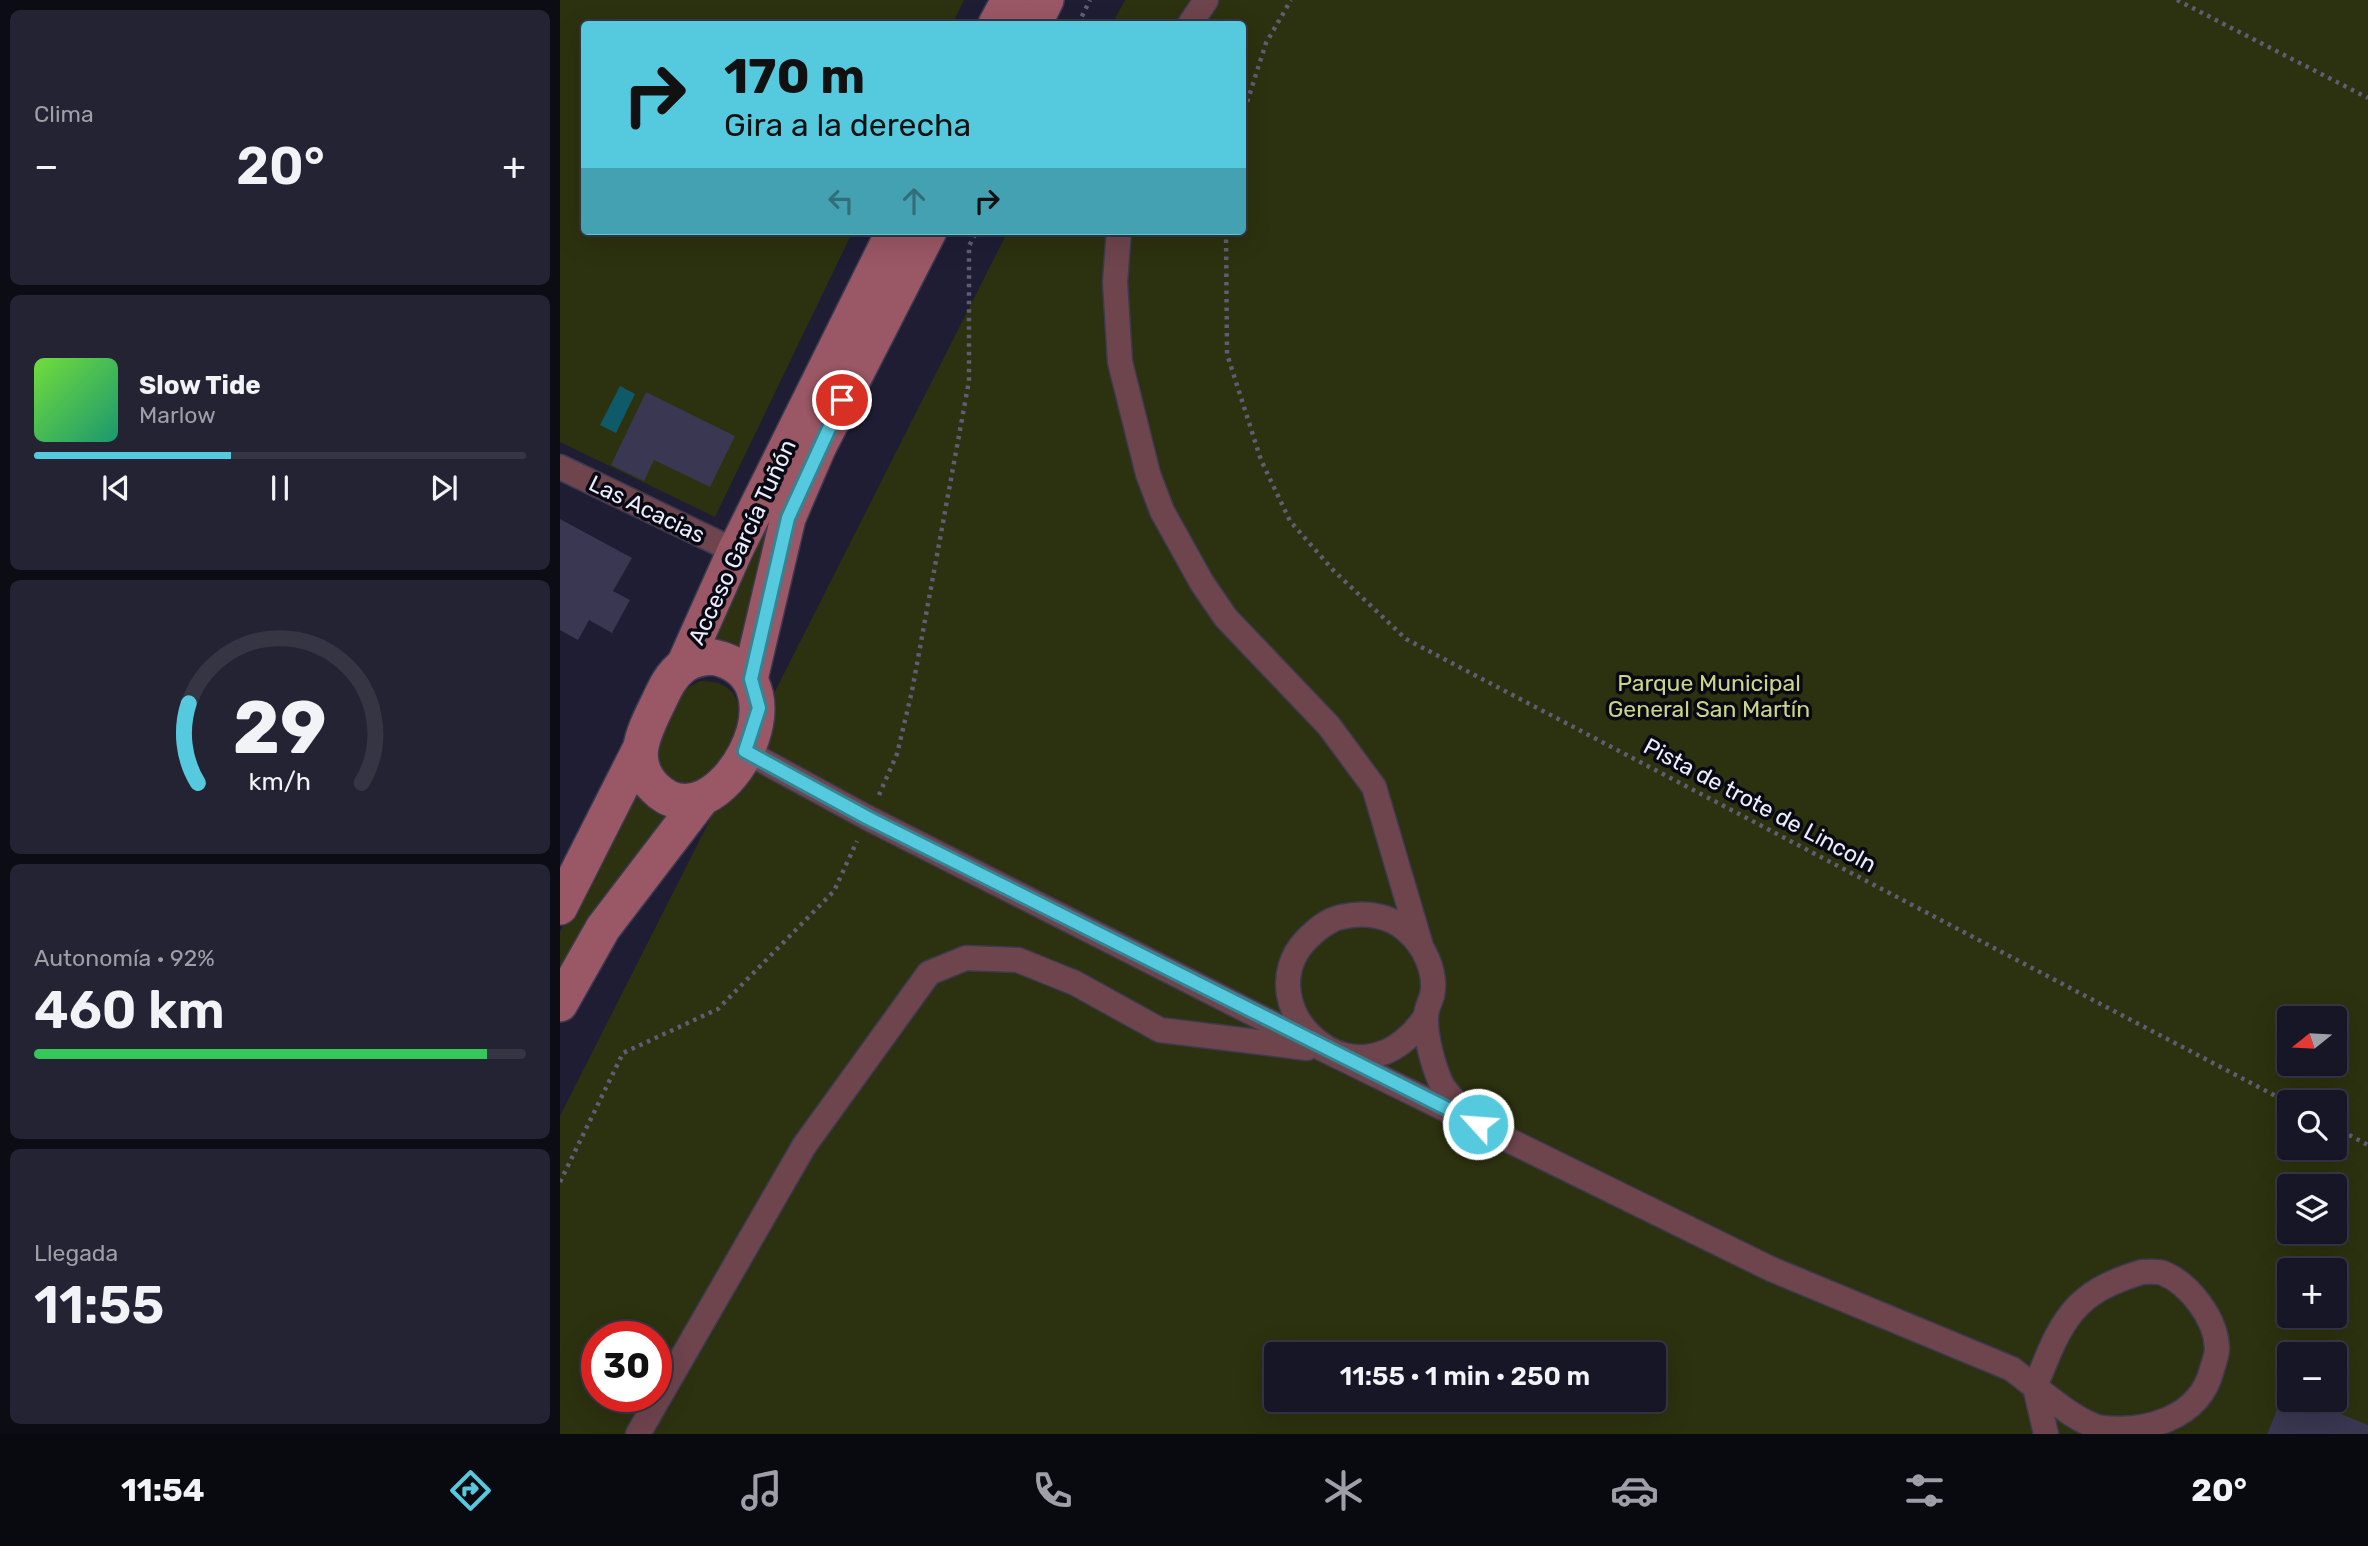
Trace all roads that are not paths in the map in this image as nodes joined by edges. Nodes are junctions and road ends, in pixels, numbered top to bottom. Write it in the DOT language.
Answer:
graph roads {
  1 [pos="1009,0"];
  2 [pos="1046,0"];
  3 [pos="1206,0"];
  4 [pos="998,21"];
  5 [pos="1036,21"];
  6 [pos="1192,21"];
  7 [pos="892,235"];
  8 [pos="927,235"];
  9 [pos="1119,235"];
  10 [pos="560,467"];
  11 [pos="735,551"];
  12 [pos="684,665"];
  13 [pos="751,679"];
  14 [pos="639,751"];
  15 [pos="745,751"];
  16 [pos="700,800"];
  17 [pos="560,907"];
  18 [pos="1421,946"];
  19 [pos="560,1004"];
  20 [pos="1426,1016"];
  21 [pos="1325,1050"];
  22 [pos="1478,1124"];
  23 [pos="2035,1387"];
  24 [pos="638,1434"];
  25 [pos="2046,1434"];
  1 -- 4 [label="main road"];
  2 -- 5 [label="main road"];
  3 -- 6 [label="street"];
  7 -- 11 [label="main road, Acceso García Tuñón"];
  8 -- 13 [label="main road, Acceso García Tuñón"];
  9 -- 18 [label="street"];
  10 -- 11 [label="street, Las Acacias"];
  11 -- 12 [label="main road, Acceso García Tuñón"];
  12 -- 13 [label="main road"];
  12 -- 14 [label="main road"];
  13 -- 15 [label="main road"];
  14 -- 16 [label="main road"];
  14 -- 17 [label="main road"];
  15 -- 16 [label="main road"];
  15 -- 21 [label="street"];
  16 -- 19 [label="main road"];
  18 -- 20 [label="street"];
  18 -- 21 [label="street"];
  20 -- 21 [label="street"];
  20 -- 22 [label="street"];
  21 -- 22 [label="street"];
  21 -- 24 [label="street"];
  22 -- 23 [label="street"];
  23 -- 23 [label="street"];
  23 -- 25 [label="street"];
}
